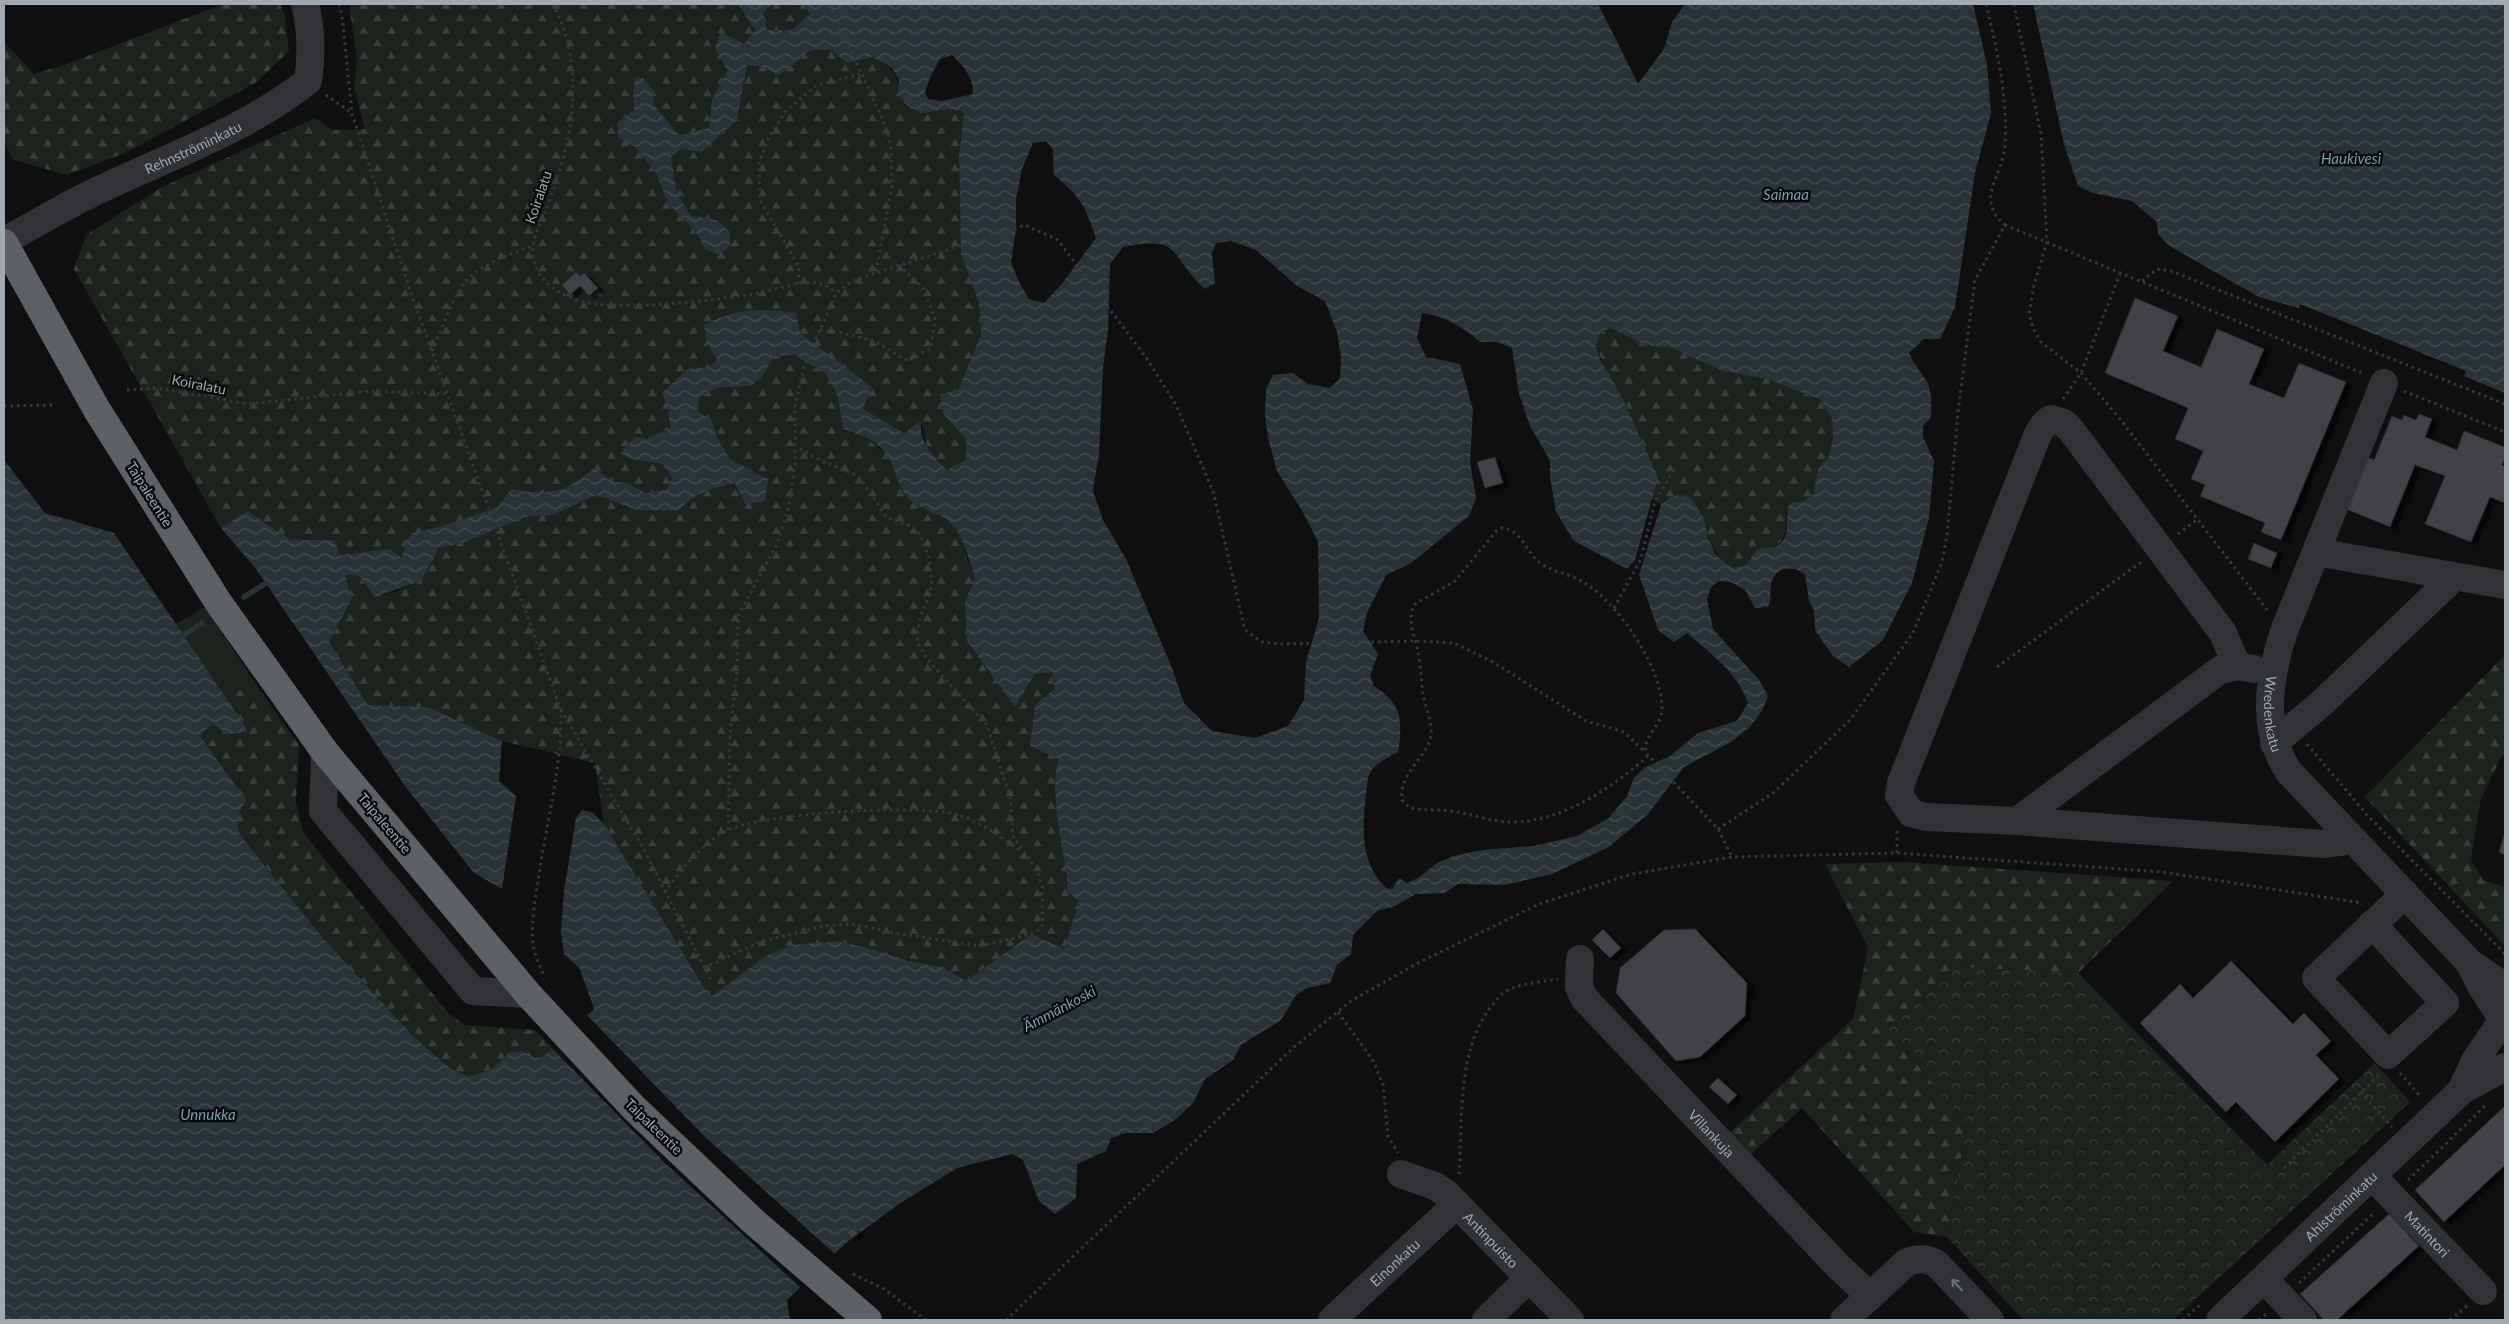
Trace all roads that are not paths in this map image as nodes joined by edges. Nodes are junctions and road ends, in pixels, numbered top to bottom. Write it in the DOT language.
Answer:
graph roads {
  1 [pos="305,4"];
  2 [pos="4,242"];
  3 [pos="2384,383"];
  4 [pos="2316,552"];
  5 [pos="2454,577"];
  6 [pos="2505,585"];
  7 [pos="2237,666"];
  8 [pos="2273,674"];
  9 [pos="2274,743"];
  10 [pos="325,752"];
  11 [pos="2017,821"];
  12 [pos="2354,840"];
  13 [pos="2388,910"];
  14 [pos="2469,962"];
  15 [pos="1579,968"];
  16 [pos="536,985"];
  17 [pos="2505,987"];
  18 [pos="2502,1022"];
  19 [pos="2505,1067"];
  20 [pos="2461,1091"];
  21 [pos="2372,1176"];
  22 [pos="1409,1177"];
  23 [pos="1457,1204"];
  24 [pos="1529,1278"];
  25 [pos="2264,1280"];
  26 [pos="2483,1291"];
  27 [pos="1870,1296"];
  28 [pos="868,1320"];
  29 [pos="1332,1320"];
  30 [pos="1486,1320"];
  31 [pos="1570,1320"];
  32 [pos="1844,1320"];
  33 [pos="1990,1320"];
  34 [pos="2220,1320"];
  35 [pos="2303,1320"];
  1 -- 2 [label="street, Rehnströminkatu"];
  2 -- 10 [label="highway, Taipaleentie"];
  3 -- 4 [label="street, Wredenkatu"];
  4 -- 5 [label="street"];
  4 -- 8 [label="street, Wredenkatu"];
  5 -- 6 [label="street"];
  5 -- 9 [label="street"];
  7 -- 8 [label="street"];
  7 -- 11 [label="street"];
  7 -- 11 [label="street"];
  8 -- 9 [label="street, Wredenkatu"];
  9 -- 12 [label="street, Wredenkatu"];
  10 -- 16 [label="highway, Taipaleentie"];
  10 -- 16 [label="street"];
  11 -- 12 [label="street"];
  12 -- 13 [label="street, Wredenkatu"];
  13 -- 13 [label="street"];
  13 -- 14 [label="street, Wredenkatu"];
  14 -- 17 [label="street, Wredenkatu"];
  14 -- 18 [label="street, Wredenkatu"];
  15 -- 27 [label="street, Villankuja"];
  16 -- 28 [label="highway, Taipaleentie"];
  18 -- 20 [label="street, Ahlströminkatu"];
  19 -- 20 [label="street, Ahlströminkatu"];
  20 -- 21 [label="street, Ahlströminkatu"];
  21 -- 25 [label="street, Ahlströminkatu"];
  21 -- 26 [label="street, Matintori"];
  22 -- 23 [label="street, Antinpuisto"];
  23 -- 24 [label="street, Antinpuisto"];
  23 -- 29 [label="street, Einonkatu"];
  24 -- 30 [label="street"];
  24 -- 31 [label="street, Antinpuisto"];
  25 -- 34 [label="street, Ahlströminkatu"];
  25 -- 35 [label="street"];
  27 -- 32 [label="street"];
  33 -- 27 [label="street, one-way"];
}
